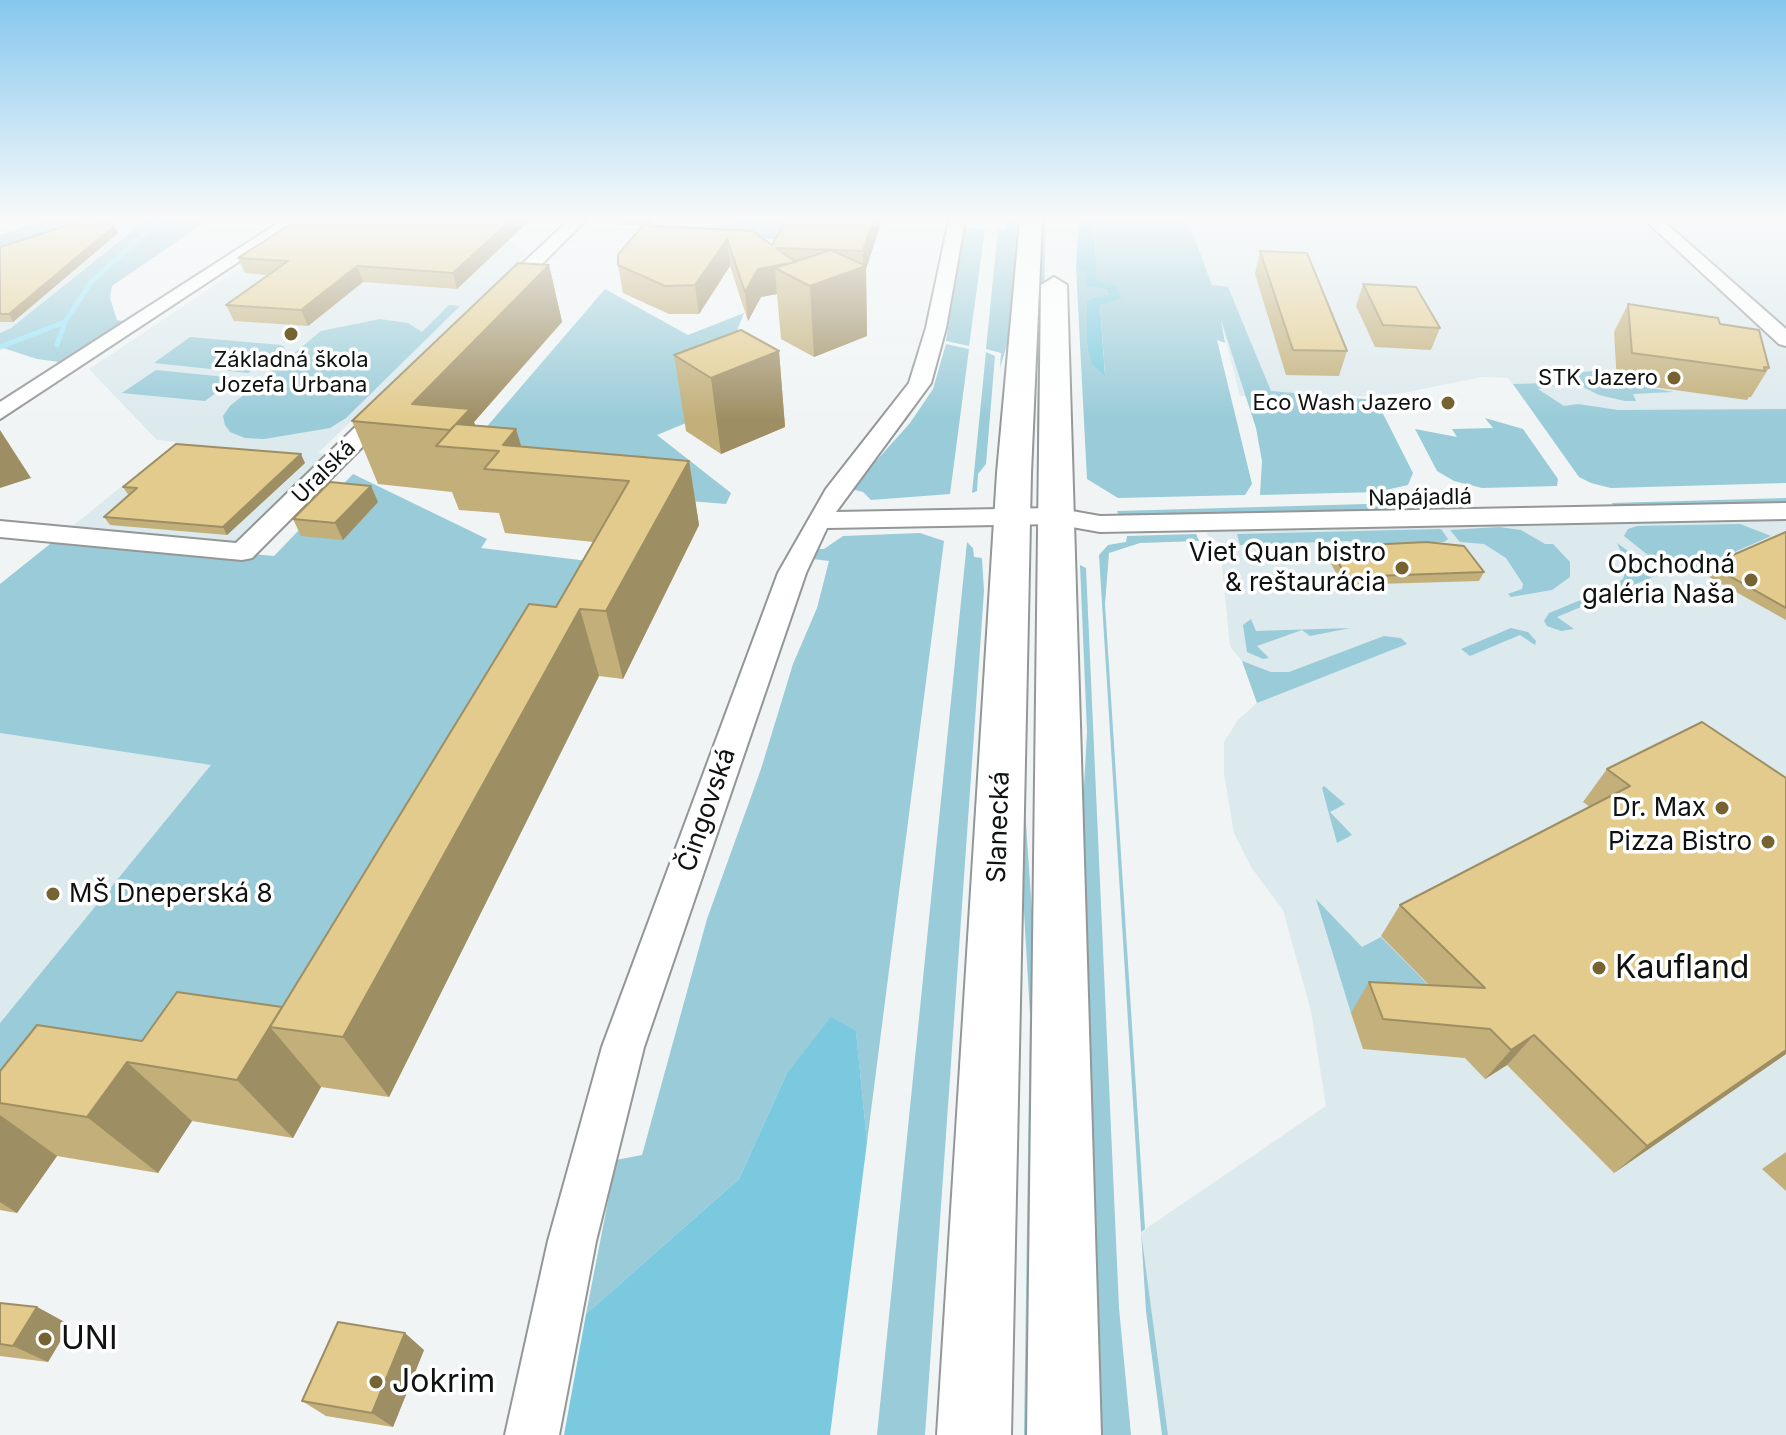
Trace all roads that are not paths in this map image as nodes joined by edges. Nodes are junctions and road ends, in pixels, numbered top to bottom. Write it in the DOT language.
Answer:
graph roads {
  1 [pos="191,287"];
  2 [pos="509,287"];
  3 [pos="944,287"];
  4 [pos="1032,287"];
  5 [pos="1052,287"];
  6 [pos="1727,287"];
  7 [pos="482,313"];
  8 [pos="1786,340"];
  9 [pos="405,391"];
  10 [pos="0,412"];
  11 [pos="1786,490"];
  12 [pos="1786,511"];
  13 [pos="1034,516"];
  14 [pos="818,520"];
  15 [pos="0,529"];
  16 [pos="532,1435"];
  17 [pos="974,1435"];
  18 [pos="1064,1435"];
  1 -- 10 [label="street"];
  2 -- 7 [label="street"];
  3 -- 14 [label="street, Čingovská"];
  4 -- 13 [label="main road, Slanecká"];
  5 -- 13 [label="main road, Slanecká"];
  6 -- 8 [label="street"];
  9 -- 15 [label="street, Uralská"];
  11 -- 13 [label="street, Napájadlá"];
  12 -- 13 [label="street, Napájadlá"];
  13 -- 14 [label="street"];
  13 -- 17 [label="main road, Slanecká"];
  13 -- 18 [label="main road, Slanecká"];
  14 -- 16 [label="street, Čingovská"];
}
